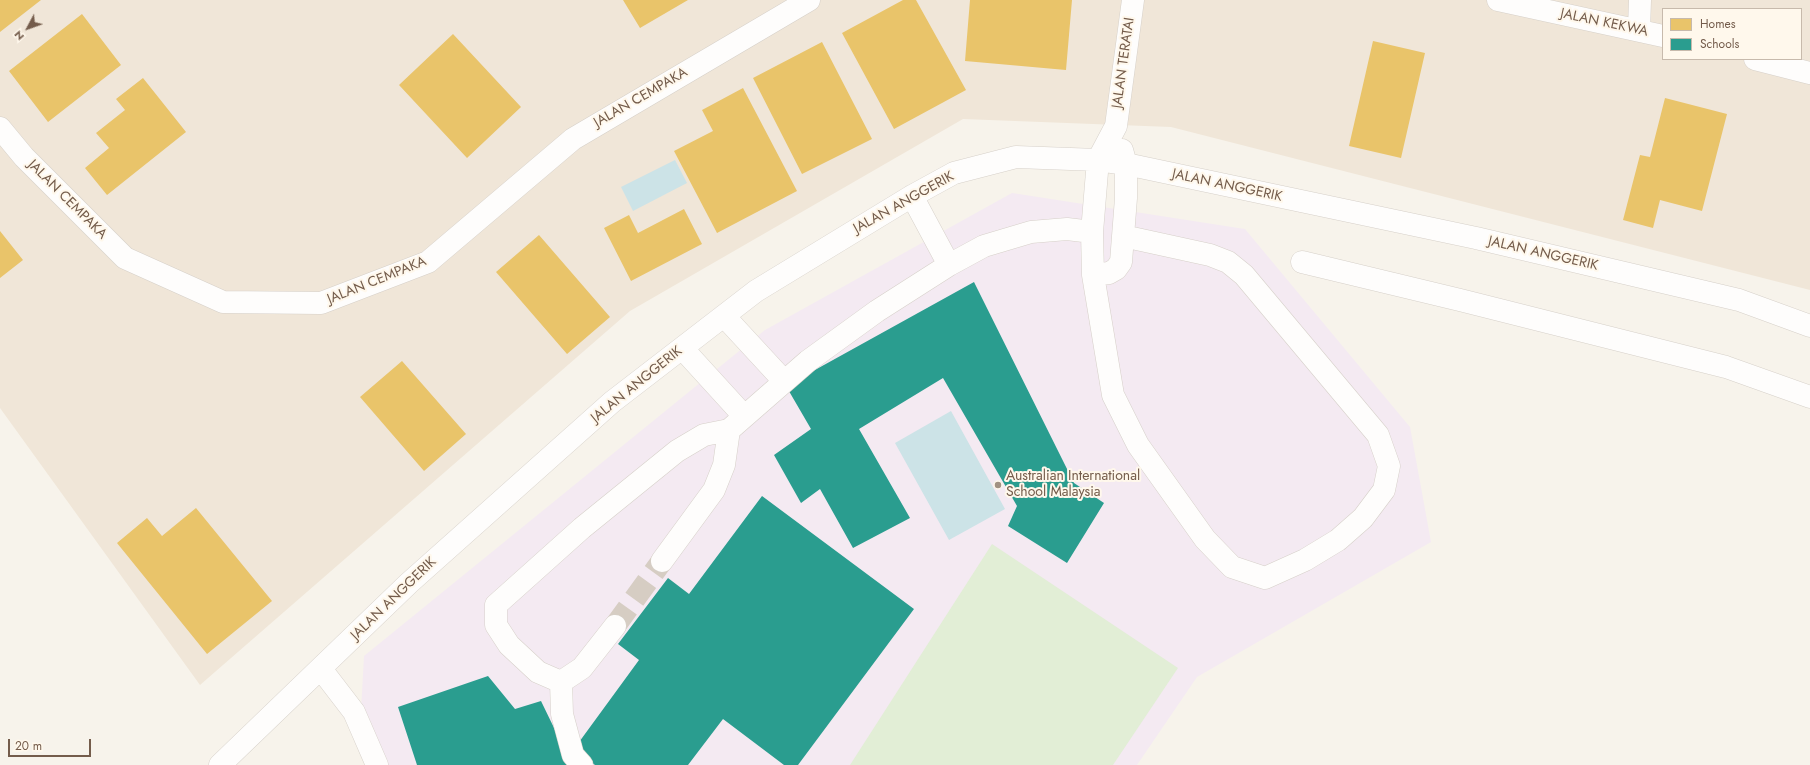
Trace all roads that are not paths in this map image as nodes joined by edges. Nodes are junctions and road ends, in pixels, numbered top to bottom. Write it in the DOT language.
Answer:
graph roads {
  1 [pos="809,0"];
  2 [pos="1133,0"];
  3 [pos="1498,0"];
  4 [pos="1640,0"];
  5 [pos="1639,29"];
  6 [pos="1662,36"];
  7 [pos="1759,60"];
  8 [pos="1810,73"];
  9 [pos="1116,126"];
  10 [pos="0,128"];
  11 [pos="1098,160"];
  12 [pos="1126,164"];
  13 [pos="912,196"];
  14 [pos="1092,232"];
  15 [pos="1124,236"];
  16 [pos="1302,262"];
  17 [pos="949,265"];
  18 [pos="1093,275"];
  19 [pos="724,316"];
  20 [pos="1810,326"];
  21 [pos="682,348"];
  22 [pos="784,381"];
  23 [pos="1810,397"];
  24 [pos="736,423"];
  25 [pos="662,561"];
  26 [pos="615,626"];
  27 [pos="321,670"];
  28 [pos="561,682"];
  29 [pos="220,765"];
  30 [pos="377,765"];
  31 [pos="582,765"];
  1 -- 10 [label="street, JALAN CEMPAKA"];
  2 -- 9 [label="street, JALAN TERATAI"];
  3 -- 5 [label="street, JALAN KEKWA"];
  4 -- 5 [label="street"];
  5 -- 6 [label="street, JALAN KEKWA"];
  7 -- 8 [label="street"];
  9 -- 11 [label="street, JALAN TERATAI"];
  9 -- 12 [label="street, JALAN TERATAI"];
  11 -- 12 [label="street, JALAN ANGGERIK"];
  11 -- 13 [label="street, JALAN ANGGERIK"];
  11 -- 14 [label="street"];
  12 -- 15 [label="street, JALAN TERATAI"];
  12 -- 20 [label="street, JALAN ANGGERIK"];
  13 -- 17 [label="street"];
  13 -- 19 [label="street, JALAN ANGGERIK"];
  14 -- 17 [label="street"];
  14 -- 18 [label="street"];
  15 -- 18 [label="street, JALAN TERATAI"];
  15 -- 18 [label="street"];
  16 -- 23 [label="street"];
  17 -- 22 [label="street"];
  19 -- 21 [label="street, JALAN ANGGERIK"];
  19 -- 22 [label="street"];
  21 -- 24 [label="street"];
  21 -- 27 [label="street, JALAN ANGGERIK"];
  22 -- 24 [label="street"];
  24 -- 25 [label="street"];
  24 -- 28 [label="street"];
  26 -- 28 [label="street"];
  27 -- 29 [label="street, JALAN ANGGERIK"];
  27 -- 30 [label="street"];
  28 -- 31 [label="street"];
}
